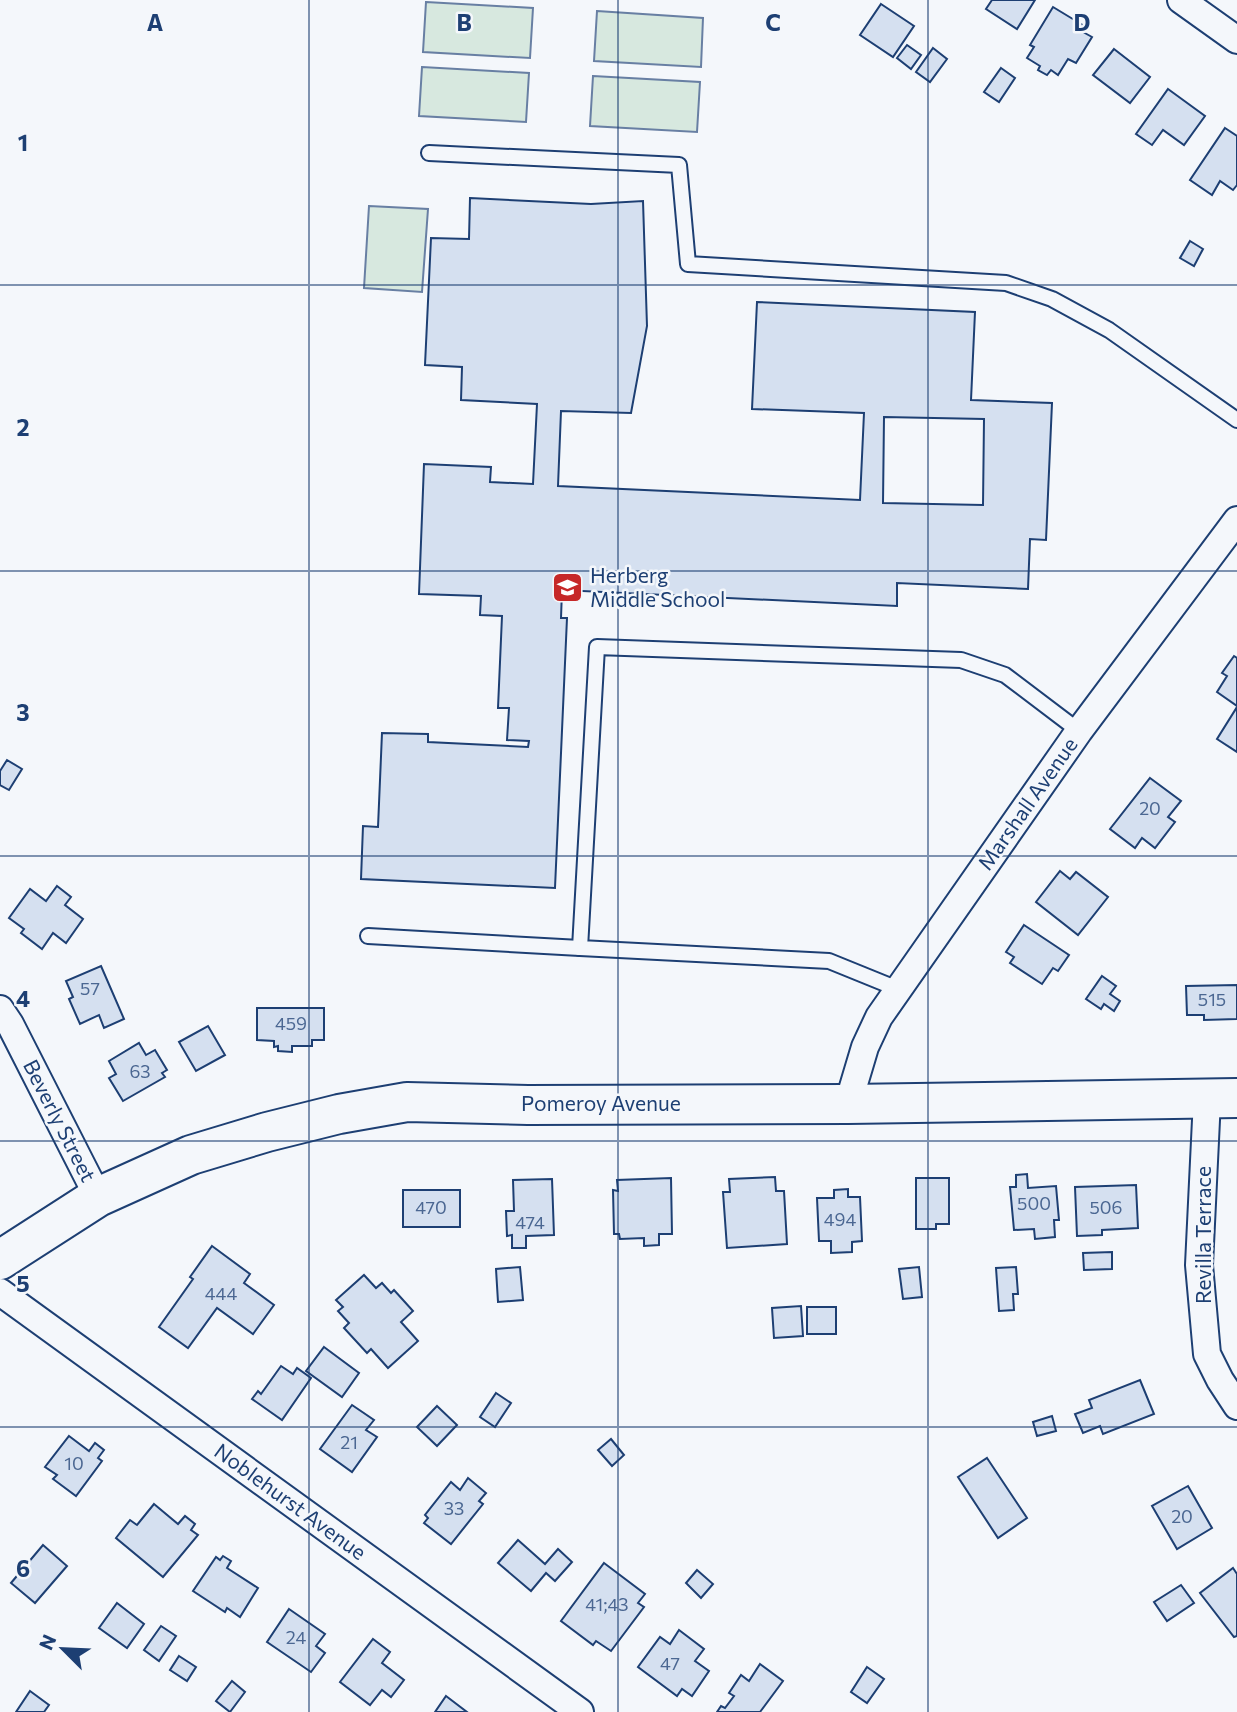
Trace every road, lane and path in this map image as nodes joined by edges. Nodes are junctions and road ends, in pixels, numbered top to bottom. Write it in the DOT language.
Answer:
graph roads {
  1 [pos="1181,0"];
  2 [pos="1237,40"];
  3 [pos="429,153"];
  4 [pos="1237,420"];
  5 [pos="1237,520"];
  6 [pos="1079,731"];
  7 [pos="368,936"];
  8 [pos="580,948"];
  9 [pos="898,989"];
  10 [pos="0,1009"];
  11 [pos="1222,1098"];
  12 [pos="848,1104"];
  13 [pos="98,1197"];
  14 [pos="0,1260"];
  15 [pos="0,1292"];
  16 [pos="1237,1406"];
  17 [pos="580,1712"];
  1 -- 2 [label="street"];
  3 -- 4 [label="lane"];
  5 -- 6 [label="street, Marshall Avenue"];
  6 -- 8 [label="lane"];
  6 -- 9 [label="street, Marshall Avenue"];
  7 -- 8 [label="lane"];
  8 -- 9 [label="lane"];
  9 -- 12 [label="street, Marshall Avenue"];
  10 -- 13 [label="street, Beverly Street"];
  11 -- 12 [label="street, Pomeroy Avenue"];
  11 -- 16 [label="street, Revilla Terrace"];
  12 -- 13 [label="street, Pomeroy Avenue"];
  13 -- 14 [label="street, Pomeroy Avenue"];
  15 -- 17 [label="street, Noblehurst Avenue"];
}
